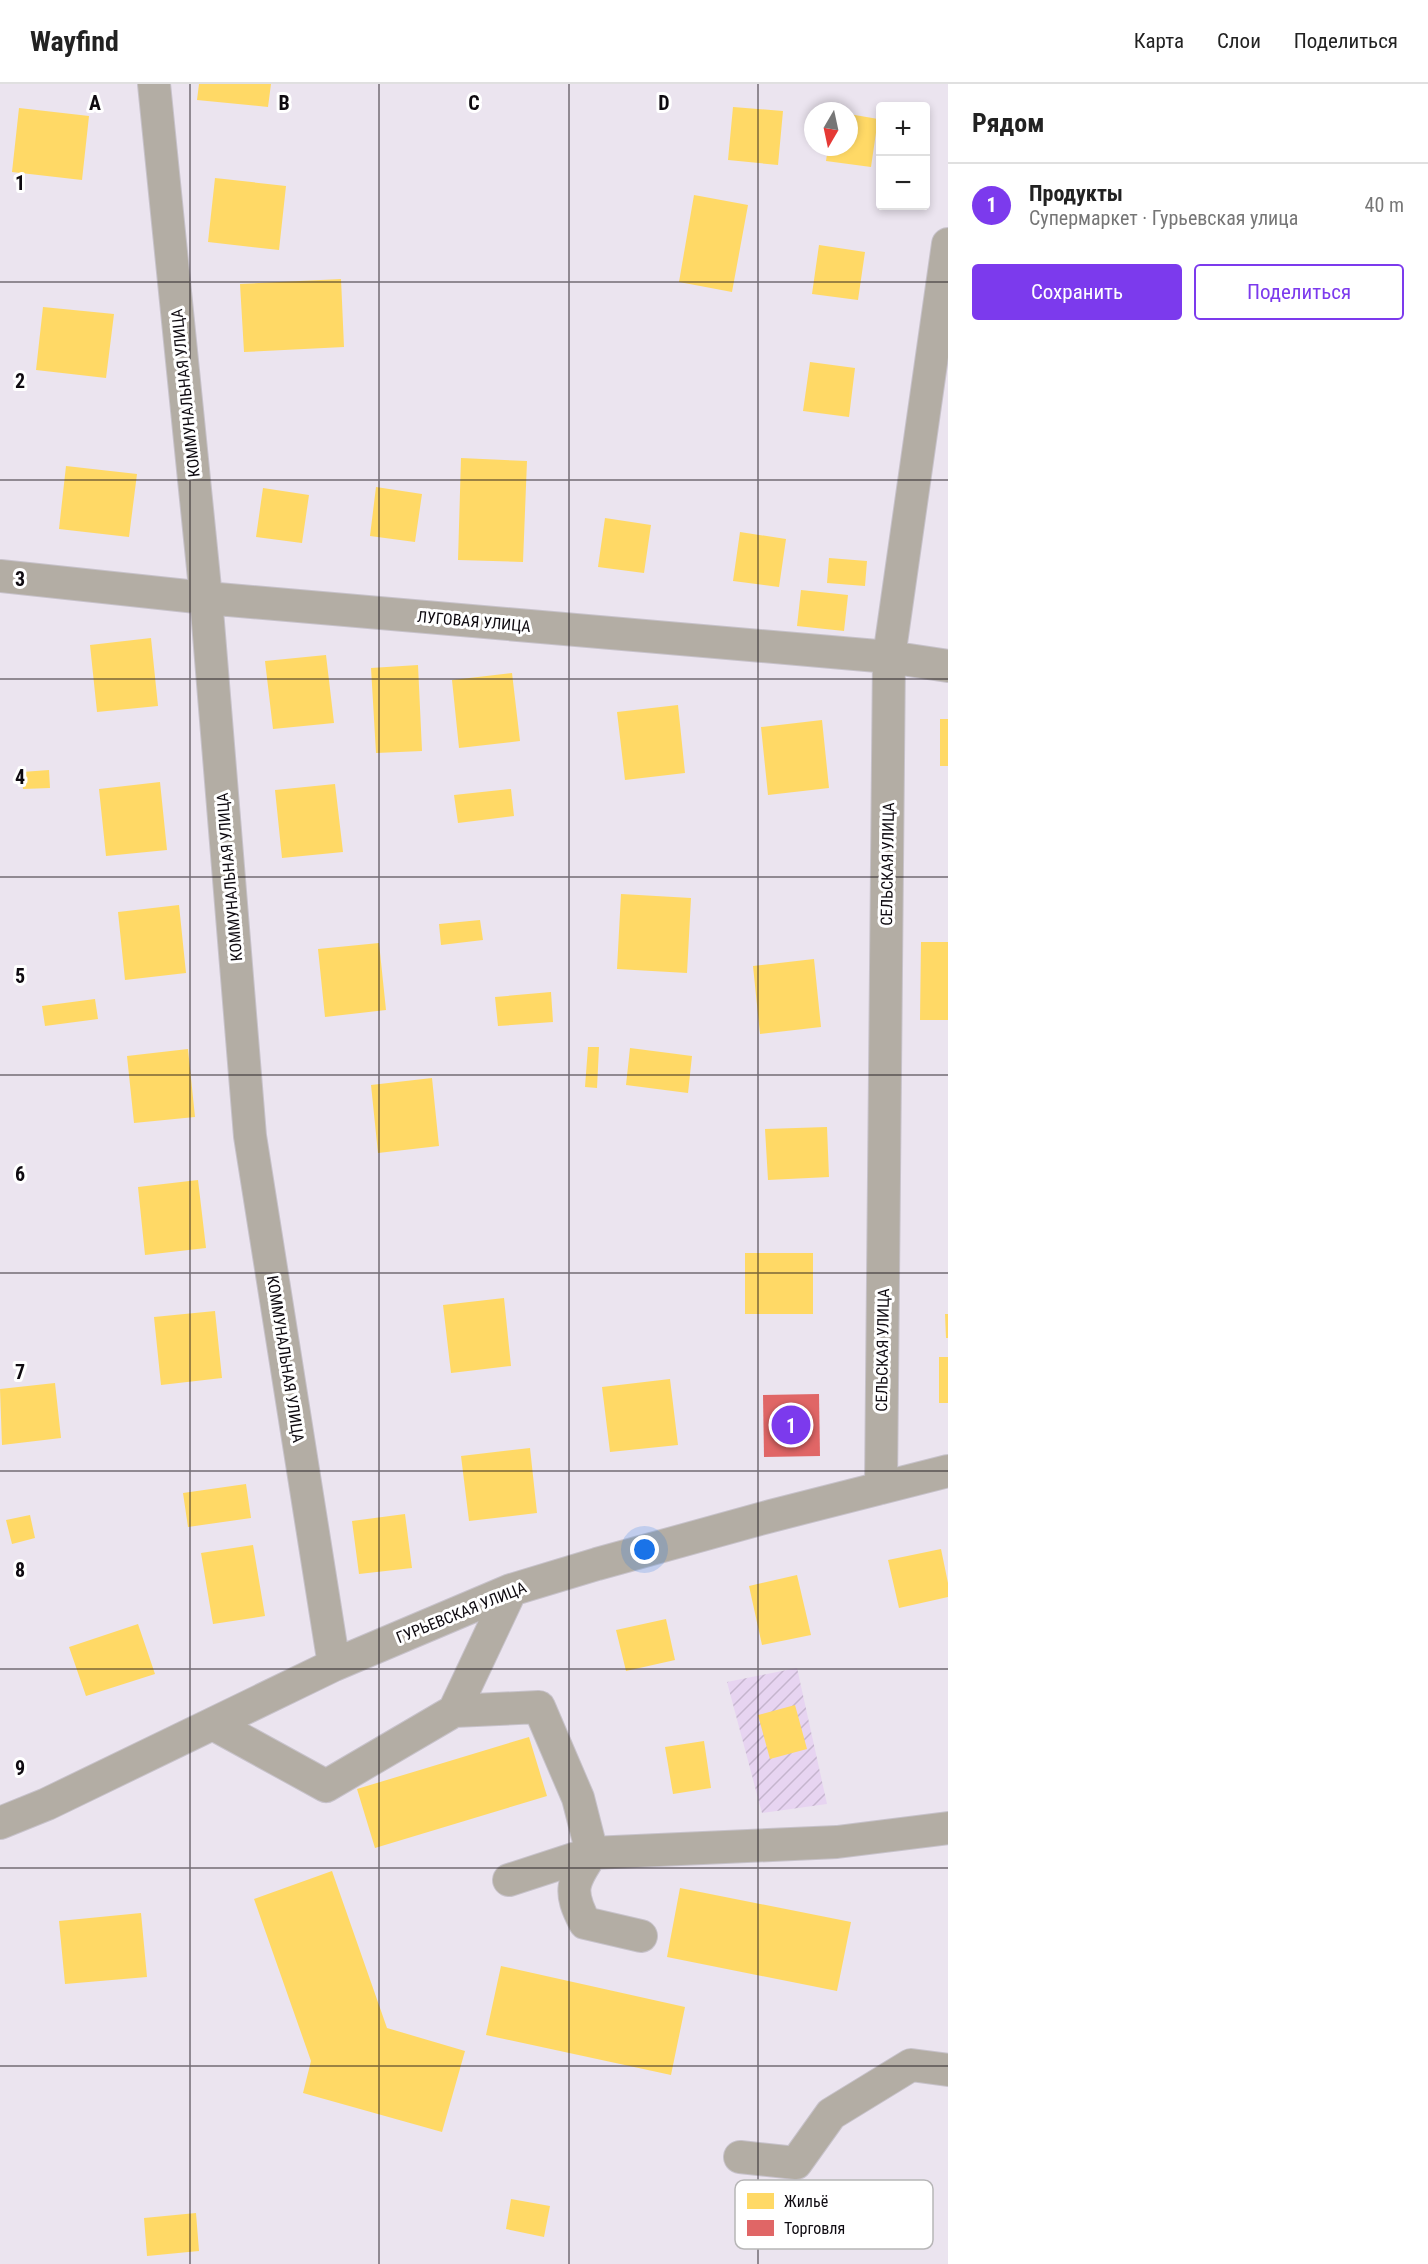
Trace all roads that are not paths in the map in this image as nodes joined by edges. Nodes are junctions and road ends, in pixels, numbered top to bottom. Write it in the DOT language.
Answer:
graph roads {
  1 [pos="154,84"];
  2 [pos="948,244"];
  3 [pos="0,576"];
  4 [pos="206,598"];
  5 [pos="889,657"];
  6 [pos="948,666"];
  7 [pos="948,1471"];
  8 [pos="881,1488"];
  9 [pos="511,1590"];
  10 [pos="334,1665"];
  11 [pos="454,1711"];
  12 [pos="213,1724"];
  13 [pos="0,1823"];
  14 [pos="948,1828"];
  15 [pos="592,1853"];
  16 [pos="509,1880"];
  17 [pos="641,1936"];
  18 [pos="948,2070"];
  19 [pos="740,2157"];
  1 -- 4 [label="street, КОММУНАЛЬНАЯ УЛИЦА"];
  2 -- 5 [label="street, СЕЛЬСКАЯ УЛИЦА"];
  3 -- 4 [label="street, ЛУГОВАЯ УЛИЦА"];
  4 -- 5 [label="street, ЛУГОВАЯ УЛИЦА"];
  4 -- 10 [label="street, КОММУНАЛЬНАЯ УЛИЦА"];
  5 -- 6 [label="street, ЛУГОВАЯ УЛИЦА"];
  5 -- 8 [label="street, СЕЛЬСКАЯ УЛИЦА"];
  7 -- 8 [label="street, ГУРЬЕВСКАЯ УЛИЦА"];
  8 -- 9 [label="street, ГУРЬЕВСКАЯ УЛИЦА"];
  9 -- 10 [label="street, ГУРЬЕВСКАЯ УЛИЦА"];
  9 -- 11 [label="street"];
  10 -- 12 [label="street, ГУРЬЕВСКАЯ УЛИЦА"];
  11 -- 12 [label="street"];
  11 -- 15 [label="street"];
  12 -- 13 [label="street, ГУРЬЕВСКАЯ УЛИЦА"];
  14 -- 15 [label="street"];
  15 -- 16 [label="street"];
  15 -- 17 [label="street"];
  18 -- 19 [label="street"];
}
